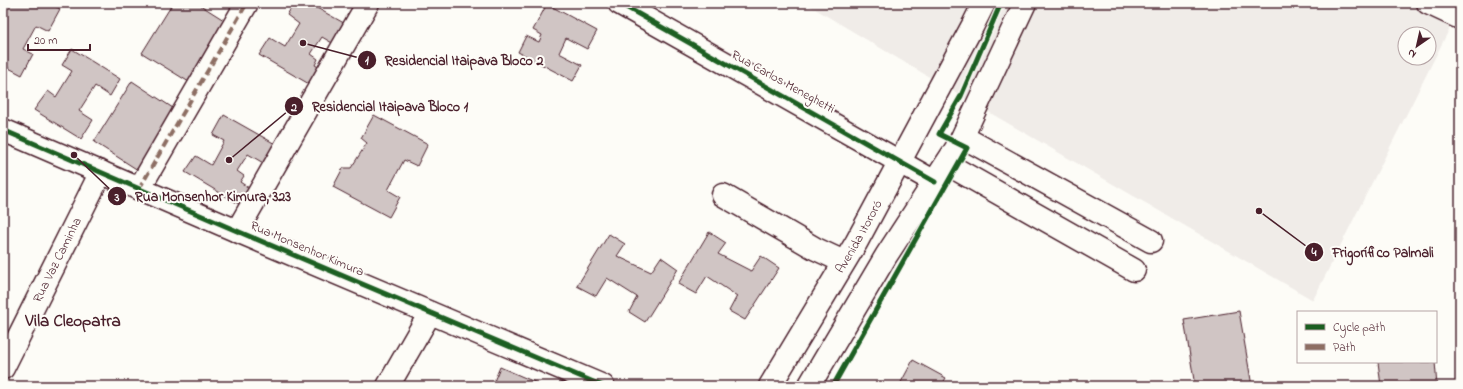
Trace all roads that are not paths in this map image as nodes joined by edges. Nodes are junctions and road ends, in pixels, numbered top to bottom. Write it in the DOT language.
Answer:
graph roads {
  1 [pos="247,3"];
  2 [pos="368,3"];
  3 [pos="619,3"];
  4 [pos="984,3"];
  5 [pos="1025,3"];
  6 [pos="1428,3"];
  7 [pos="1460,18"];
  8 [pos="3,130"];
  9 [pos="963,137"];
  10 [pos="901,161"];
  11 [pos="1024,171"];
  12 [pos="101,172"];
  13 [pos="941,173"];
  14 [pos="139,189"];
  15 [pos="724,195"];
  16 [pos="1009,200"];
  17 [pos="237,231"];
  18 [pos="1151,241"];
  19 [pos="844,262"];
  20 [pos="1134,270"];
  21 [pos="430,313"];
  22 [pos="3,368"];
  23 [pos="388,386"];
  24 [pos="603,386"];
  25 [pos="770,386"];
  26 [pos="809,386"];
  1 -- 14 [label="street"];
  2 -- 17 [label="street"];
  3 -- 10 [label="street, Rua Carlos Meneghetti"];
  4 -- 10 [label="street, Avenida Itororó"];
  5 -- 9 [label="street"];
  6 -- 7 [label="street"];
  8 -- 12 [label="street, Rua Monsenhor Kimura"];
  9 -- 11 [label="street"];
  9 -- 13 [label="street"];
  10 -- 13 [label="street, Rua Carlos Meneghetti"];
  10 -- 19 [label="street, Avenida Itororó"];
  11 -- 16 [label="street"];
  11 -- 18 [label="street"];
  12 -- 14 [label="street, Rua Monsenhor Kimura"];
  12 -- 22 [label="street, Rua Vaz Caminha"];
  13 -- 16 [label="street, Rua Carlos Meneghetti"];
  13 -- 26 [label="street"];
  14 -- 17 [label="street, Rua Monsenhor Kimura"];
  15 -- 19 [label="street"];
  16 -- 20 [label="street, Rua Carlos Meneghetti"];
  17 -- 21 [label="street, Rua Monsenhor Kimura"];
  19 -- 25 [label="street, Avenida Itororó"];
  21 -- 23 [label="street"];
  21 -- 24 [label="street, Rua Monsenhor Kimura"];
}
